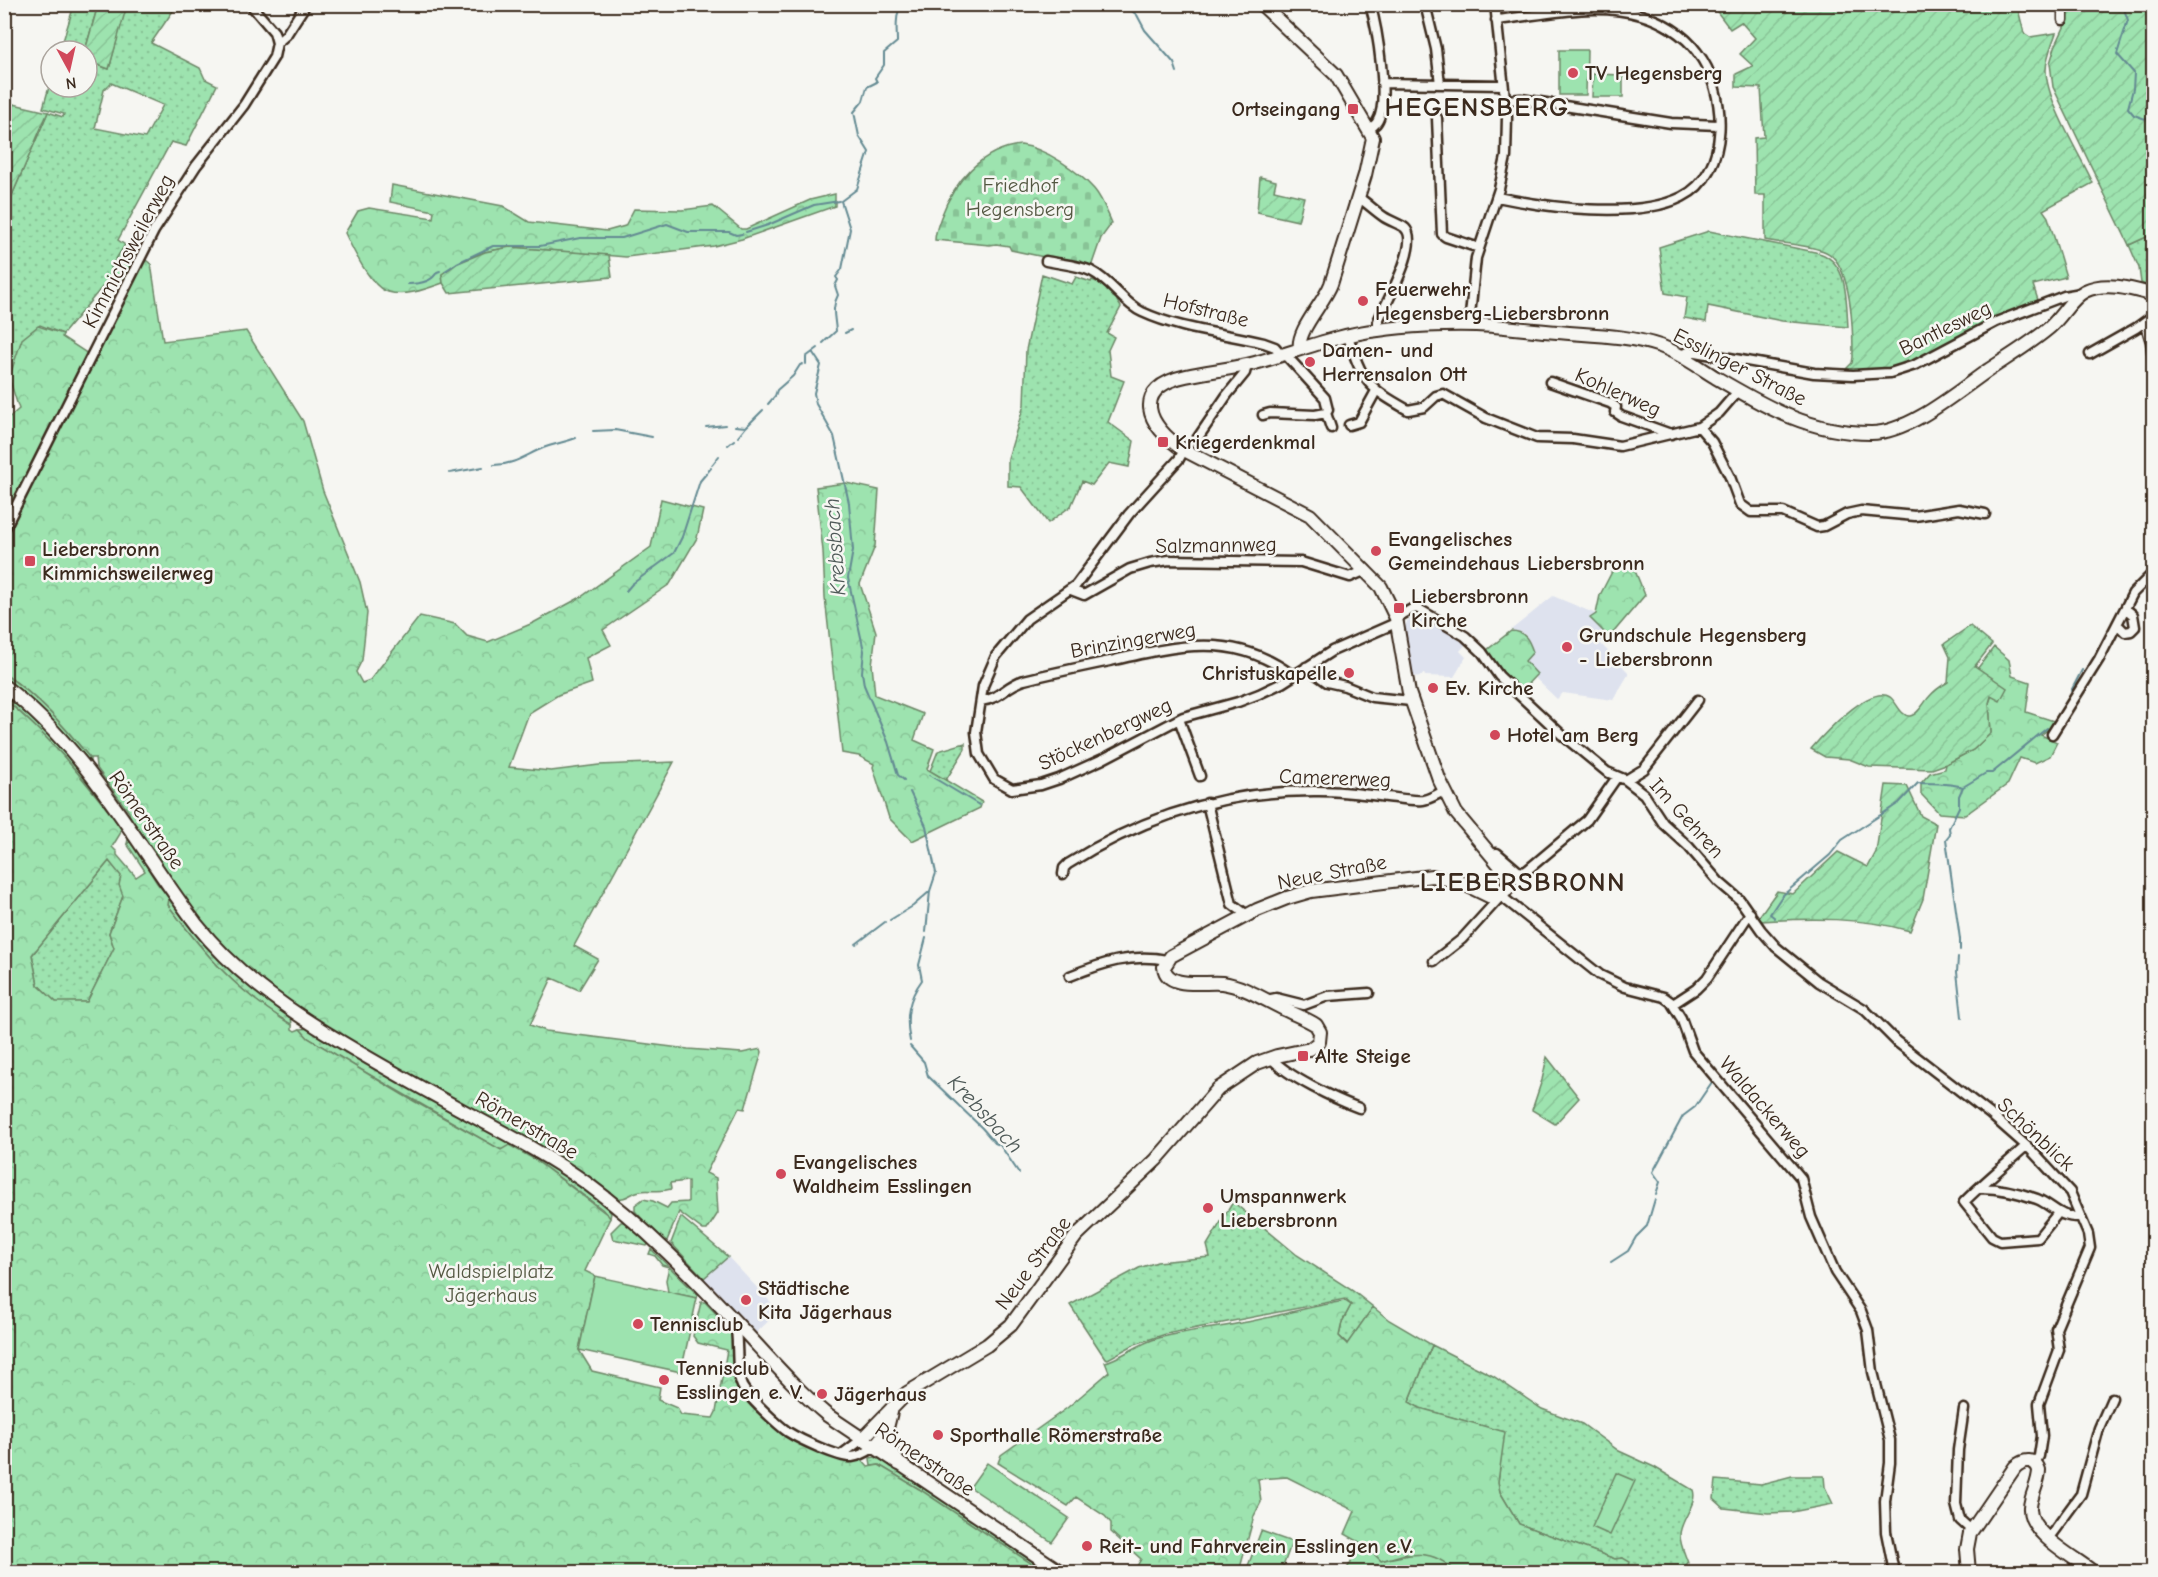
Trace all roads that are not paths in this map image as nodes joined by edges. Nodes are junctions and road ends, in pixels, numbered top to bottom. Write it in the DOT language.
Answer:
graph roads {
  1 [pos="250,4"];
  2 [pos="306,4"];
  3 [pos="1261,4"];
  4 [pos="1370,4"];
  5 [pos="1425,4"];
  6 [pos="1495,4"];
  7 [pos="2063,4"];
  8 [pos="1610,7"];
  9 [pos="1496,20"];
  10 [pos="2063,20"];
  11 [pos="276,43"];
  12 [pos="1382,83"];
  13 [pos="1440,84"];
  14 [pos="1503,85"];
  15 [pos="1505,100"];
  16 [pos="1437,118"];
  17 [pos="1718,126"];
  18 [pos="1369,129"];
  19 [pos="1358,197"];
  20 [pos="1497,197"];
  21 [pos="1479,248"];
  22 [pos="1046,261"];
  23 [pos="2081,293"];
  24 [pos="2154,295"];
  25 [pos="2154,315"];
  26 [pos="2145,322"];
  27 [pos="1469,325"];
  28 [pos="1378,330"];
  29 [pos="1348,336"];
  30 [pos="1300,349"];
  31 [pos="1283,354"];
  32 [pos="2090,354"];
  33 [pos="1678,355"];
  34 [pos="1247,365"];
  35 [pos="2154,366"];
  36 [pos="1550,382"];
  37 [pos="1376,391"];
  38 [pos="1738,391"];
  39 [pos="1326,413"];
  40 [pos="1263,415"];
  41 [pos="1349,425"];
  42 [pos="1699,427"];
  43 [pos="1331,428"];
  44 [pos="1672,434"];
  45 [pos="1197,439"];
  46 [pos="1184,450"];
  47 [pos="1985,514"];
  48 [pos="4,530"];
  49 [pos="1366,570"];
  50 [pos="2154,572"];
  51 [pos="1071,590"];
  52 [pos="2126,609"];
  53 [pos="1397,620"];
  54 [pos="2118,625"];
  55 [pos="1306,667"];
  56 [pos="1292,675"];
  57 [pos="4,686"];
  58 [pos="1698,700"];
  59 [pos="981,701"];
  60 [pos="1411,701"];
  61 [pos="1179,719"];
  62 [pos="2052,734"];
  63 [pos="1200,776"];
  64 [pos="1621,778"];
  65 [pos="1444,791"];
  66 [pos="1208,803"];
  67 [pos="1489,854"];
  68 [pos="1063,874"];
  69 [pos="1501,896"];
  70 [pos="1750,913"];
  71 [pos="1247,915"];
  72 [pos="1167,960"];
  73 [pos="1434,961"];
  74 [pos="1070,976"];
  75 [pos="1369,993"];
  76 [pos="1266,1000"];
  77 [pos="1673,1004"];
  78 [pos="1271,1058"];
  79 [pos="1954,1087"];
  80 [pos="1359,1108"];
  81 [pos="2026,1146"];
  82 [pos="1981,1188"];
  83 [pos="2058,1213"];
  84 [pos="2080,1217"];
  85 [pos="735,1322"];
  86 [pos="2112,1398"];
  87 [pos="892,1406"];
  88 [pos="1964,1409"];
  89 [pos="886,1432"];
  90 [pos="861,1440"];
  91 [pos="873,1448"];
  92 [pos="841,1455"];
  93 [pos="2035,1463"];
  94 [pos="900,1465"];
  95 [pos="1971,1530"];
  96 [pos="2048,1539"];
  97 [pos="1061,1572"];
  98 [pos="1894,1572"];
  99 [pos="1969,1572"];
  100 [pos="2094,1572"];
  1 -- 11 [label="street"];
  2 -- 11 [label="street"];
  3 -- 18 [label="street"];
  4 -- 12 [label="street"];
  5 -- 13 [label="street"];
  6 -- 9 [label="street"];
  7 -- 10 [label="street"];
  8 -- 9 [label="street"];
  8 -- 17 [label="street"];
  9 -- 14 [label="street"];
  11 -- 48 [label="street, Kimmichsweilerweg"];
  12 -- 13 [label="street"];
  12 -- 18 [label="street"];
  13 -- 14 [label="street"];
  14 -- 15 [label="street"];
  15 -- 17 [label="street"];
  15 -- 20 [label="street"];
  16 -- 21 [label="street"];
  17 -- 20 [label="street"];
  18 -- 19 [label="street"];
  19 -- 28 [label="street"];
  19 -- 30 [label="street"];
  20 -- 21 [label="street"];
  21 -- 27 [label="street"];
  22 -- 31 [label="street, Hofstraße"];
  23 -- 24 [label="street"];
  23 -- 33 [label="street, Bantlesweg"];
  23 -- 38 [label="street, Esslinger Straße"];
  25 -- 26 [label="street"];
  26 -- 32 [label="street"];
  26 -- 35 [label="street"];
  27 -- 28 [label="street, Esslinger Straße"];
  27 -- 33 [label="street, Esslinger Straße"];
  28 -- 29 [label="street, Esslinger Straße"];
  29 -- 30 [label="street, Esslinger Straße"];
  29 -- 37 [label="street"];
  30 -- 31 [label="street, Esslinger Straße"];
  31 -- 34 [label="street, Esslinger Straße"];
  31 -- 39 [label="street"];
  33 -- 38 [label="street, Esslinger Straße"];
  34 -- 45 [label="street"];
  34 -- 46 [label="street, Esslinger Straße"];
  36 -- 44 [label="street, Kohlerweg"];
  37 -- 41 [label="street"];
  37 -- 44 [label="street, Kohlerweg"];
  38 -- 42 [label="street, Kohlerweg"];
  39 -- 40 [label="street"];
  39 -- 43 [label="street"];
  42 -- 44 [label="street, Kohlerweg"];
  42 -- 47 [label="street"];
  46 -- 49 [label="street"];
  46 -- 51 [label="street"];
  49 -- 51 [label="street, Salzmannweg"];
  49 -- 53 [label="street"];
  50 -- 52 [label="street"];
  51 -- 59 [label="street, Stöckenbergweg"];
  52 -- 54 [label="street"];
  52 -- 54 [label="street"];
  53 -- 55 [label="street, Stöckenbergweg"];
  53 -- 60 [label="street"];
  53 -- 64 [label="street, Im Gehren"];
  54 -- 62 [label="street"];
  55 -- 56 [label="street, Stöckenbergweg"];
  55 -- 60 [label="street"];
  56 -- 59 [label="street, Brinzingerweg"];
  56 -- 61 [label="street, Stöckenbergweg"];
  57 -- 85 [label="street, Römerstraße"];
  58 -- 64 [label="street"];
  59 -- 61 [label="street, Stöckenbergweg"];
  60 -- 65 [label="street"];
  61 -- 63 [label="street"];
  64 -- 67 [label="street"];
  64 -- 70 [label="street, Im Gehren"];
  65 -- 66 [label="street, Camererweg"];
  65 -- 67 [label="street"];
  66 -- 68 [label="street, Camererweg"];
  66 -- 71 [label="street"];
  67 -- 69 [label="street"];
  69 -- 71 [label="street, Neue Straße"];
  69 -- 73 [label="street"];
  69 -- 77 [label="street"];
  70 -- 77 [label="street"];
  70 -- 79 [label="street, Im Gehren"];
  71 -- 72 [label="street, Neue Straße"];
  72 -- 74 [label="street"];
  72 -- 76 [label="street, Neue Straße"];
  75 -- 76 [label="street"];
  76 -- 78 [label="street, Neue Straße"];
  77 -- 98 [label="street, Waldackerweg"];
  78 -- 80 [label="street"];
  78 -- 87 [label="street, Neue Straße"];
  79 -- 81 [label="street, Schönblick"];
  81 -- 82 [label="street"];
  81 -- 84 [label="street, Schönblick"];
  82 -- 83 [label="street"];
  82 -- 83 [label="street"];
  83 -- 84 [label="street"];
  84 -- 93 [label="street, Schönblick"];
  85 -- 90 [label="street, Römerstraße"];
  85 -- 92 [label="street"];
  86 -- 96 [label="street"];
  87 -- 89 [label="street"];
  87 -- 90 [label="street, Neue Straße"];
  88 -- 95 [label="street"];
  89 -- 91 [label="street"];
  89 -- 94 [label="street"];
  90 -- 91 [label="street, Römerstraße"];
  90 -- 92 [label="street"];
  91 -- 92 [label="street"];
  91 -- 94 [label="street, Römerstraße"];
  93 -- 95 [label="street"];
  93 -- 96 [label="street"];
  94 -- 97 [label="street, Römerstraße"];
  95 -- 99 [label="street"];
  96 -- 100 [label="street"];
}
